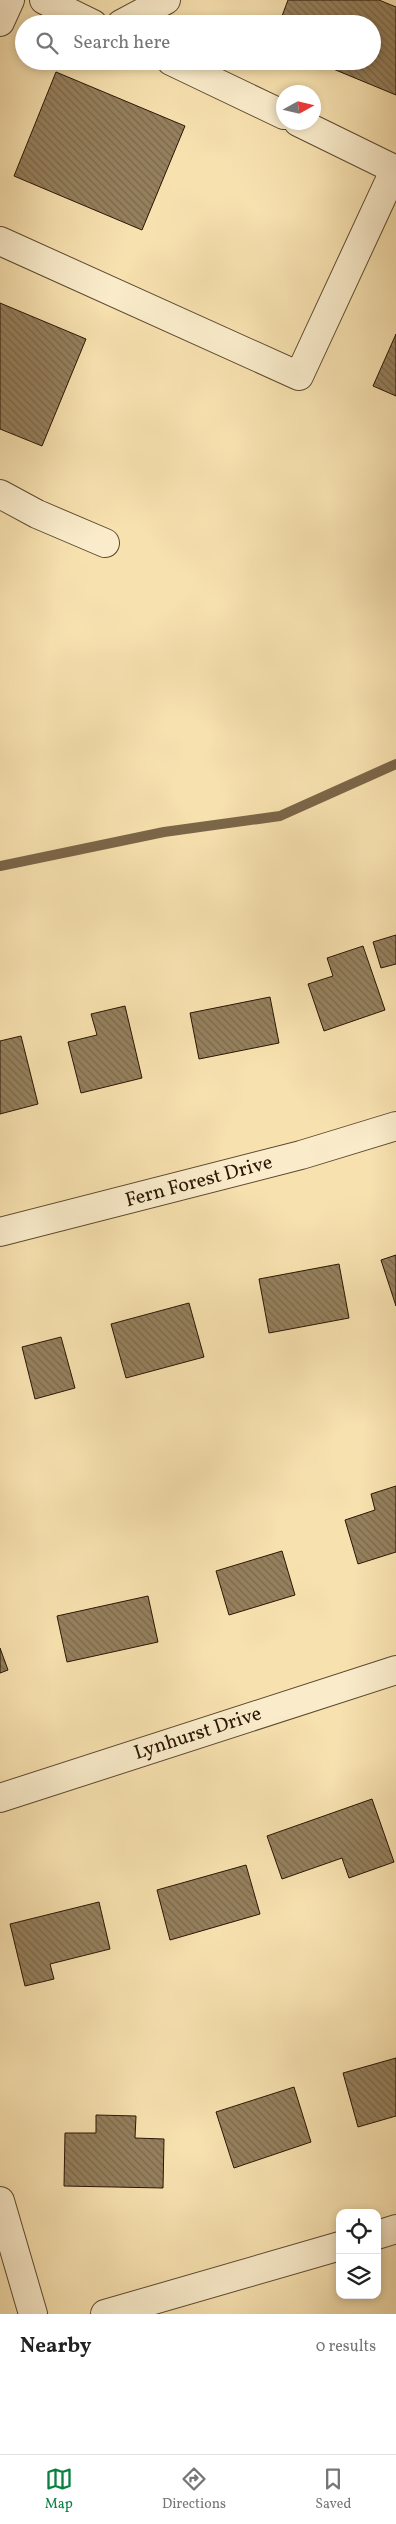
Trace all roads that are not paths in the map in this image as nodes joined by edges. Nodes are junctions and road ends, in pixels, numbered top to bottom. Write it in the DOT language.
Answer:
graph roads {
  1 [pos="10,0"];
  2 [pos="44,0"];
  3 [pos="166,0"];
  4 [pos="75,15"];
  5 [pos="138,15"];
  6 [pos="0,22"];
  7 [pos="189,70"];
  8 [pos="276,112"];
  9 [pos="315,130"];
  10 [pos="395,169"];
  11 [pos="0,241"];
  12 [pos="0,494"];
  13 [pos="105,543"];
  14 [pos="396,1126"];
  15 [pos="0,1232"];
  16 [pos="396,1670"];
  17 [pos="0,1798"];
  18 [pos="0,2201"];
  19 [pos="396,2229"];
  20 [pos="381,2234"];
  21 [pos="336,2247"];
  22 [pos="33,2314"];
  23 [pos="105,2314"];
  1 -- 6 [label="street"];
  2 -- 4 [label="street"];
  3 -- 5 [label="street"];
  7 -- 8 [label="street"];
  9 -- 10 [label="street"];
  10 -- 11 [label="street"];
  12 -- 13 [label="street"];
  14 -- 15 [label="street, Fern Forest Drive"];
  16 -- 17 [label="street, Lynhurst Drive"];
  18 -- 22 [label="street"];
  19 -- 20 [label="street"];
  21 -- 23 [label="street"];
}
